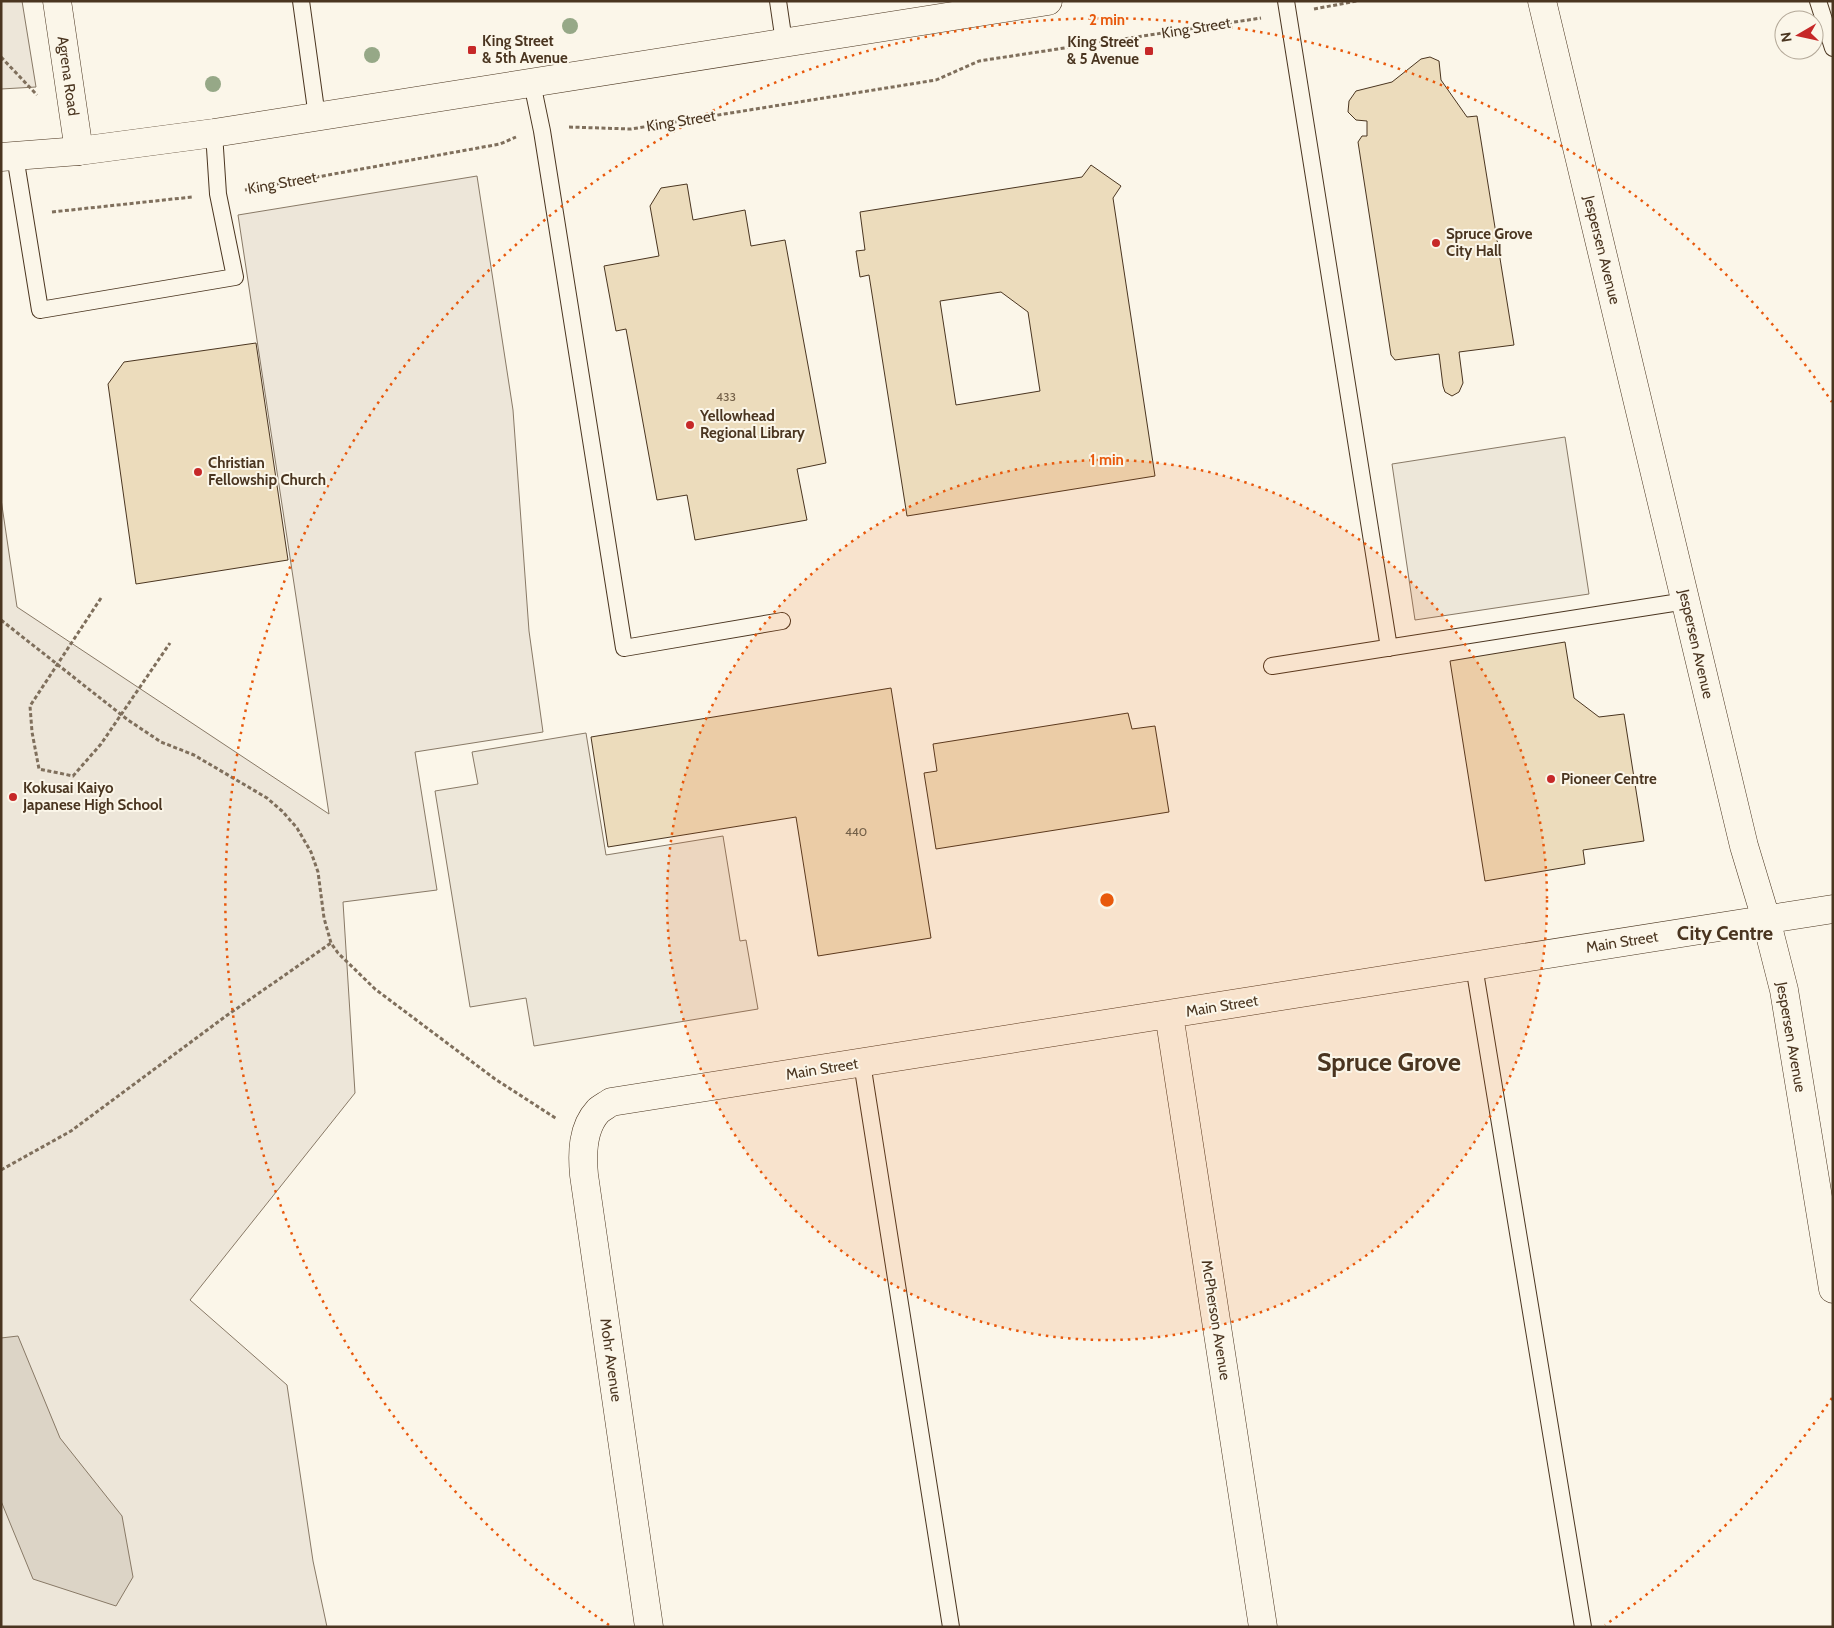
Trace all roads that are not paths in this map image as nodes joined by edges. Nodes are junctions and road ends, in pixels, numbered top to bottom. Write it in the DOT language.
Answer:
graph roads {
  1 [pos="57,1"];
  2 [pos="301,1"];
  3 [pos="778,1"];
  4 [pos="1048,1"];
  5 [pos="1542,1"];
  6 [pos="1818,1"];
  7 [pos="1005,5"];
  8 [pos="1287,7"];
  9 [pos="784,42"];
  10 [pos="1833,48"];
  11 [pos="532,83"];
  12 [pos="317,117"];
  13 [pos="214,133"];
  14 [pos="79,151"];
  15 [pos="8,157"];
  16 [pos="1686,601"];
  17 [pos="782,620"];
  18 [pos="1389,648"];
  19 [pos="1272,666"];
  20 [pos="1833,909"];
  21 [pos="1766,919"];
  22 [pos="1474,966"];
  23 [pos="1169,1014"];
  24 [pos="862,1063"];
  25 [pos="611,1102"];
  26 [pos="1833,1289"];
  27 [pos="649,1627"];
  28 [pos="951,1627"];
  29 [pos="1264,1627"];
  30 [pos="1583,1627"];
  1 -- 14 [label="street, Agrena Road"];
  2 -- 12 [label="lane"];
  3 -- 9 [label="lane"];
  4 -- 7 [label="street"];
  5 -- 16 [label="street, Jespersen Avenue"];
  6 -- 10 [label="lane"];
  7 -- 9 [label="street"];
  8 -- 18 [label="lane"];
  9 -- 11 [label="street"];
  11 -- 12 [label="street"];
  11 -- 17 [label="lane"];
  12 -- 13 [label="street"];
  13 -- 14 [label="street"];
  13 -- 15 [label="lane"];
  14 -- 15 [label="street"];
  16 -- 18 [label="lane"];
  16 -- 21 [label="street, Jespersen Avenue"];
  18 -- 19 [label="lane"];
  20 -- 21 [label="street, Main Street"];
  21 -- 22 [label="street, Main Street"];
  21 -- 26 [label="street, Jespersen Avenue"];
  22 -- 23 [label="street, Main Street"];
  22 -- 30 [label="lane"];
  23 -- 24 [label="street, Main Street"];
  23 -- 29 [label="street, McPherson Avenue"];
  24 -- 25 [label="street, Main Street"];
  24 -- 28 [label="lane"];
  25 -- 27 [label="street, Mohr Avenue"];
}
